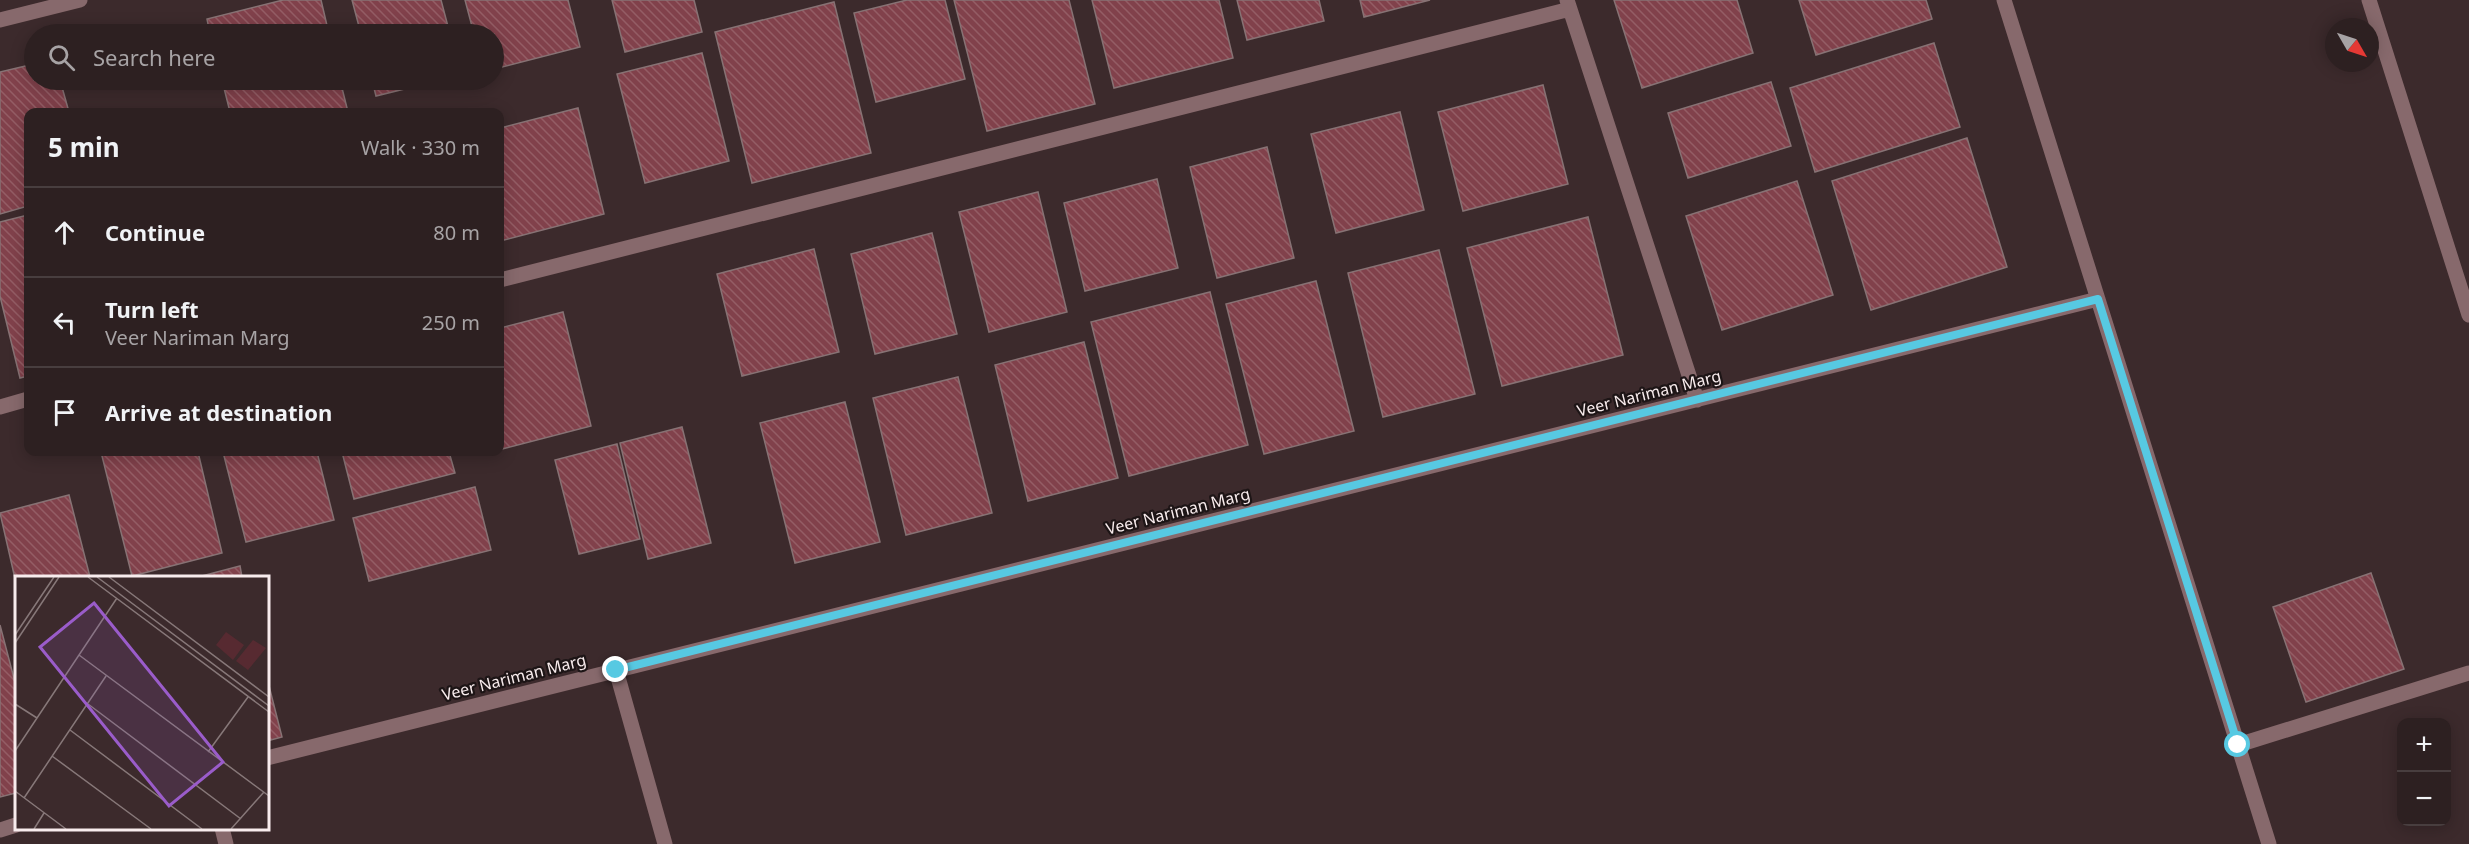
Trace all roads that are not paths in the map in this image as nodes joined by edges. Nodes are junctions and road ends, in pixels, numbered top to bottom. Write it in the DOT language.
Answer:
graph roads {
  1 [pos="80,0"];
  2 [pos="2004,0"];
  3 [pos="2369,0"];
  4 [pos="1569,4"];
  5 [pos="0,20"];
  6 [pos="504,279"];
  7 [pos="2098,299"];
  8 [pos="2469,315"];
  9 [pos="24,400"];
  10 [pos="1697,400"];
  11 [pos="0,407"];
  12 [pos="616,670"];
  13 [pos="2469,672"];
  14 [pos="2238,745"];
  15 [pos="268,758"];
  16 [pos="15,825"];
  17 [pos="222,829"];
  18 [pos="0,830"];
  19 [pos="226,844"];
  20 [pos="665,844"];
  21 [pos="2269,844"];
  1 -- 5 [label="street"];
  2 -- 7 [label="street"];
  3 -- 8 [label="street"];
  4 -- 6 [label="street"];
  4 -- 10 [label="street"];
  7 -- 10 [label="street, Veer Nariman Marg"];
  7 -- 14 [label="street"];
  9 -- 11 [label="street"];
  10 -- 12 [label="street, Veer Nariman Marg"];
  12 -- 15 [label="street, Veer Nariman Marg"];
  12 -- 20 [label="street"];
  13 -- 14 [label="street"];
  14 -- 21 [label="street"];
  16 -- 18 [label="street"];
  17 -- 19 [label="street"];
}
